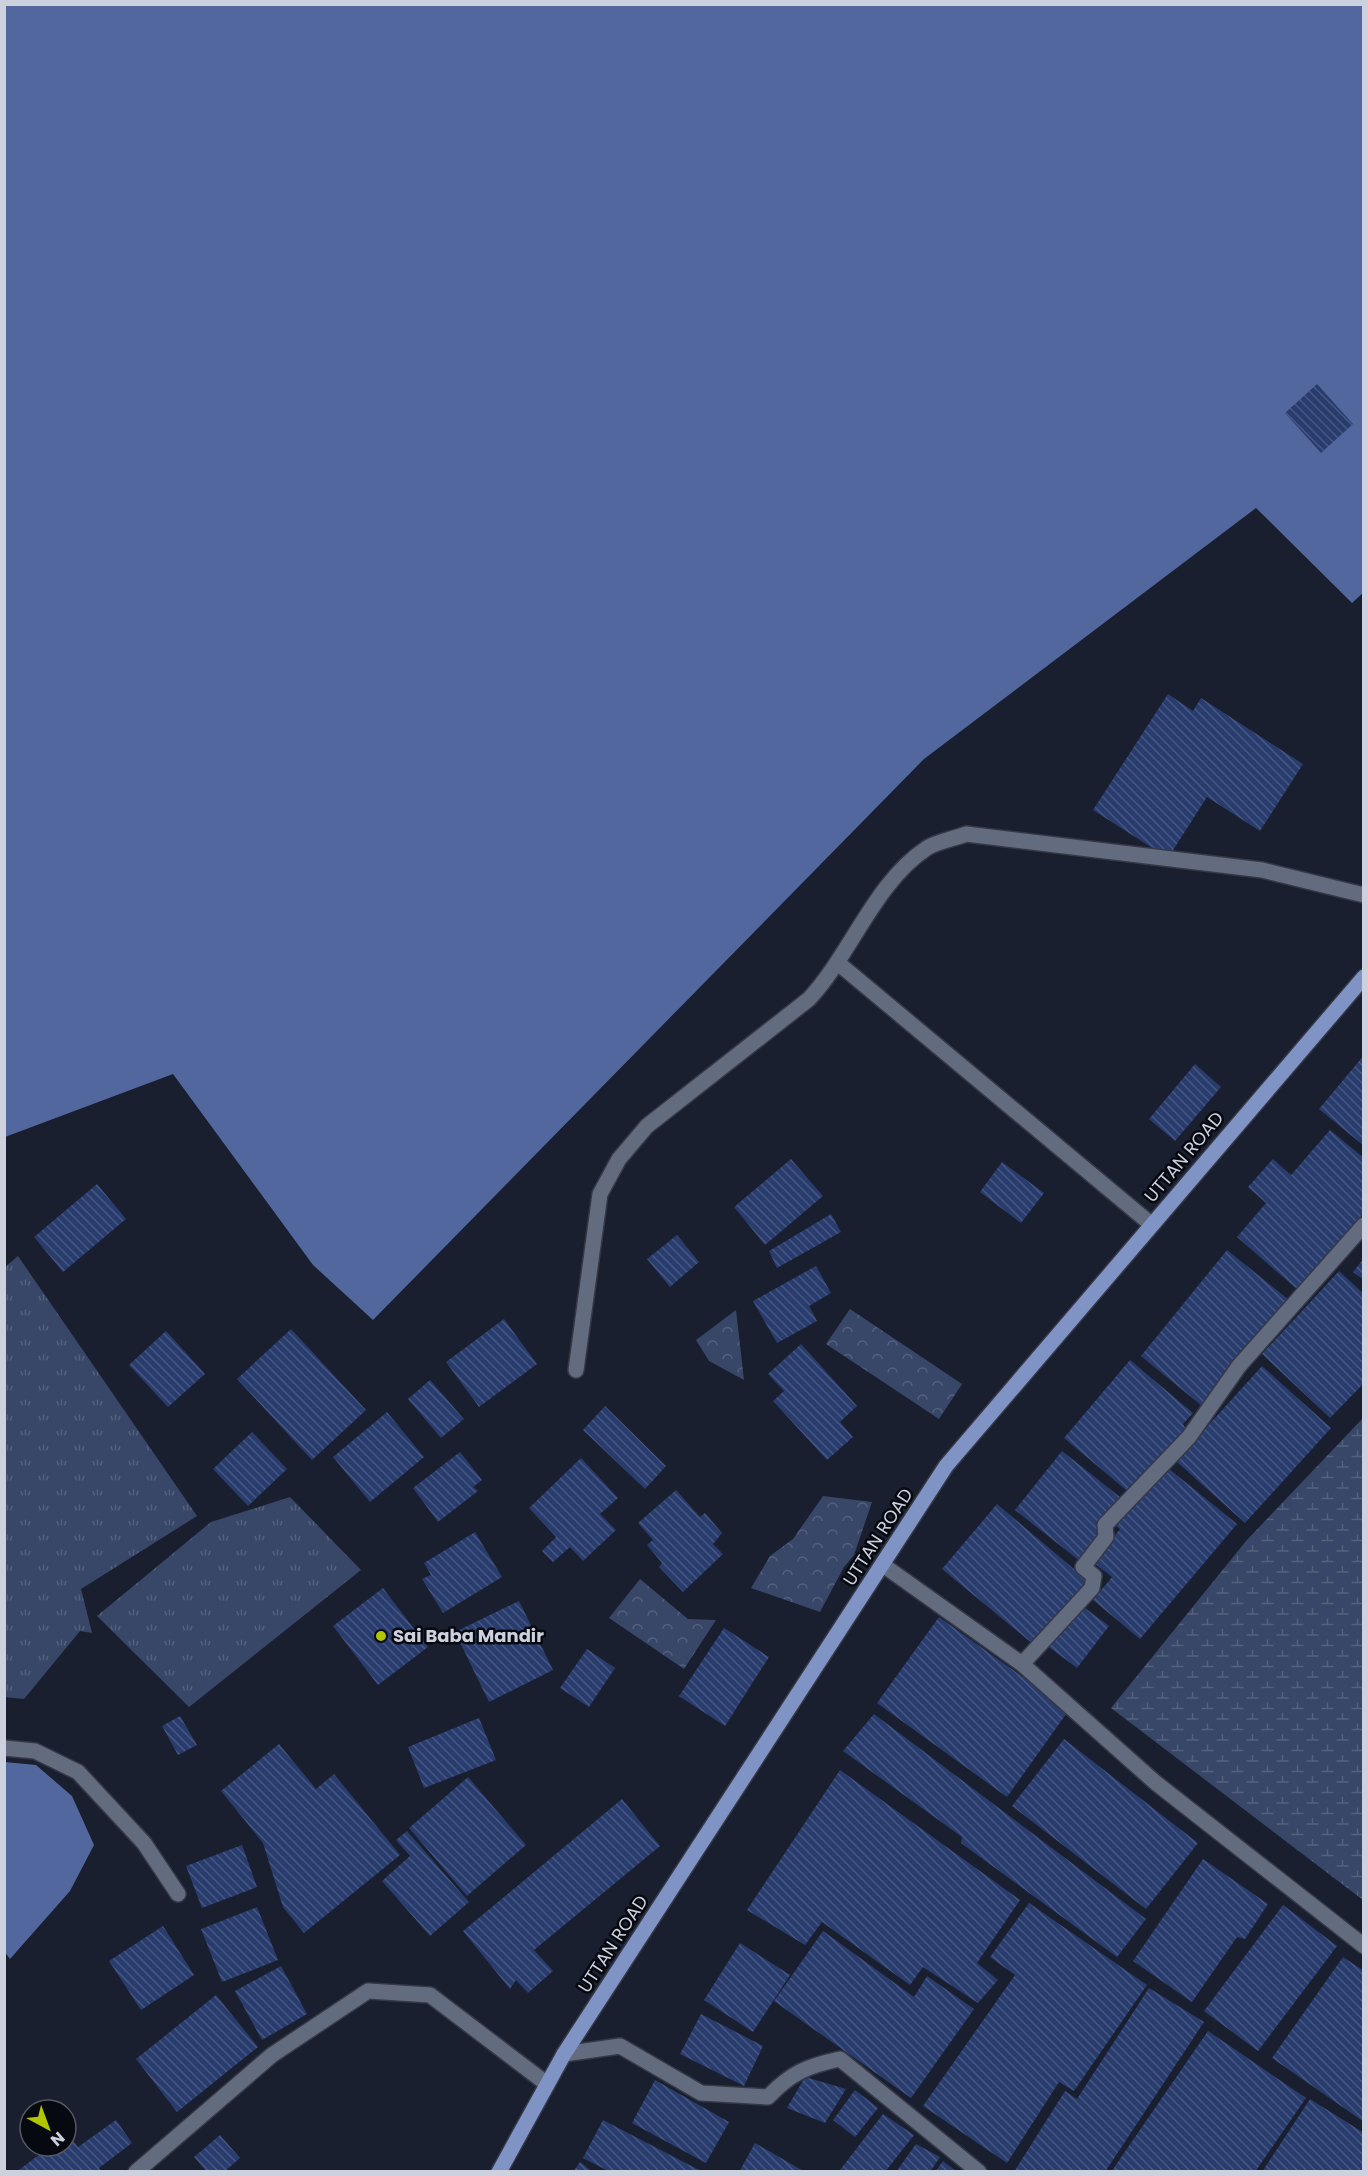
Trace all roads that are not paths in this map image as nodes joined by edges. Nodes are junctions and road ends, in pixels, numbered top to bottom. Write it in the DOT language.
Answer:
graph roads {
  1 [pos="1364,896"];
  2 [pos="838,963"];
  3 [pos="1364,977"];
  4 [pos="1152,1225"];
  5 [pos="1364,1225"];
  6 [pos="576,1370"];
  7 [pos="883,1565"];
  8 [pos="1022,1664"];
  9 [pos="4,1748"];
  10 [pos="178,1894"];
  11 [pos="1364,1946"];
  12 [pos="564,2054"];
  13 [pos="547,2084"];
  14 [pos="136,2172"];
  15 [pos="499,2172"];
  16 [pos="979,2172"];
  1 -- 2 [label="street"];
  2 -- 4 [label="street"];
  2 -- 6 [label="street"];
  3 -- 4 [label="main road, UTTAN ROAD"];
  4 -- 7 [label="main road, UTTAN ROAD"];
  5 -- 8 [label="street"];
  7 -- 8 [label="street"];
  7 -- 12 [label="main road, UTTAN ROAD"];
  8 -- 11 [label="street"];
  9 -- 10 [label="street"];
  12 -- 13 [label="main road, UTTAN ROAD"];
  12 -- 16 [label="street"];
  13 -- 14 [label="street"];
  13 -- 15 [label="main road, UTTAN ROAD"];
}
